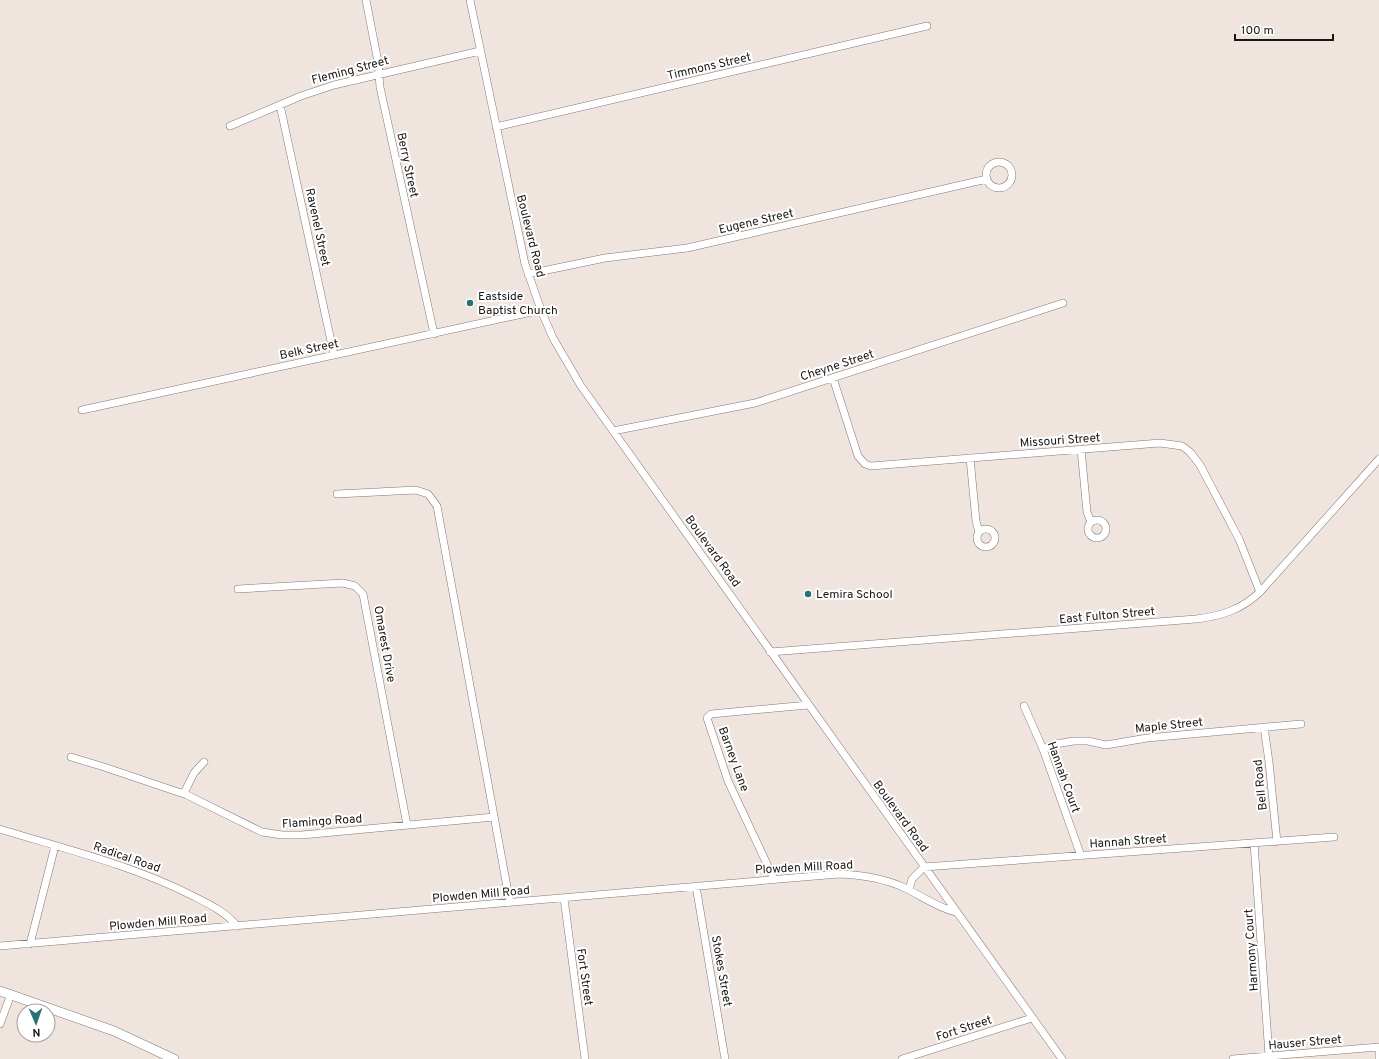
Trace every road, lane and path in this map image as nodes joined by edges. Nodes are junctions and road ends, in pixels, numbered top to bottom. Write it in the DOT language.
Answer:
graph roads {
  1 [pos="366,0"];
  2 [pos="470,0"];
  3 [pos="927,26"];
  4 [pos="480,51"];
  5 [pos="379,74"];
  6 [pos="280,105"];
  7 [pos="230,126"];
  8 [pos="496,127"];
  9 [pos="987,179"];
  10 [pos="528,274"];
  11 [pos="1063,303"];
  12 [pos="541,310"];
  13 [pos="434,334"];
  14 [pos="334,354"];
  15 [pos="832,378"];
  16 [pos="82,410"];
  17 [pos="613,431"];
  18 [pos="1081,449"];
  19 [pos="970,458"];
  20 [pos="1379,459"];
  21 [pos="337,494"];
  22 [pos="1091,522"];
  23 [pos="979,532"];
  24 [pos="238,589"];
  25 [pos="1260,592"];
  26 [pos="770,652"];
  27 [pos="808,705"];
  28 [pos="1024,706"];
  29 [pos="1301,724"];
  30 [pos="1264,727"];
  31 [pos="1043,749"];
  32 [pos="71,757"];
  33 [pos="204,762"];
  34 [pos="184,793"];
  35 [pos="494,817"];
  36 [pos="406,825"];
  37 [pos="0,830"];
  38 [pos="1334,837"];
  39 [pos="1277,842"];
  40 [pos="1254,843"];
  41 [pos="55,846"];
  42 [pos="1081,856"];
  43 [pos="924,867"];
  44 [pos="774,879"];
  45 [pos="696,886"];
  46 [pos="909,890"];
  47 [pos="564,898"];
  48 [pos="510,903"];
  49 [pos="956,912"];
  50 [pos="238,926"];
  51 [pos="30,944"];
  52 [pos="0,946"];
  53 [pos="0,991"];
  54 [pos="11,994"];
  55 [pos="1032,1018"];
  56 [pos="0,1024"];
  57 [pos="1379,1047"];
  58 [pos="1269,1056"];
  59 [pos="174,1059"];
  60 [pos="585,1059"];
  61 [pos="725,1059"];
  62 [pos="902,1059"];
  63 [pos="1062,1059"];
  64 [pos="1233,1059"];
  65 [pos="1239,1059"];
  66 [pos="1379,1059"];
  1 -- 5 [label="street, Berry Street"];
  2 -- 4 [label="street, Boulevard Road"];
  3 -- 8 [label="street, Timmons Street"];
  4 -- 5 [label="street, Fleming Street"];
  4 -- 8 [label="street, Boulevard Road"];
  5 -- 6 [label="street, Fleming Street"];
  5 -- 13 [label="street, Berry Street"];
  6 -- 7 [label="street, Fleming Street"];
  6 -- 14 [label="street, Ravenel Street"];
  8 -- 10 [label="street, Boulevard Road"];
  9 -- 10 [label="street, Eugene Street"];
  10 -- 12 [label="street, Boulevard Road"];
  11 -- 15 [label="street, Cheyne Street"];
  12 -- 13 [label="street, Belk Street"];
  12 -- 17 [label="street, Boulevard Road"];
  13 -- 14 [label="street, Belk Street"];
  14 -- 16 [label="street, Belk Street"];
  15 -- 17 [label="street, Cheyne Street"];
  15 -- 19 [label="street, Missouri Street"];
  17 -- 26 [label="street, Boulevard Road"];
  18 -- 19 [label="street, Missouri Street"];
  18 -- 22 [label="street"];
  18 -- 25 [label="street, Missouri Street"];
  19 -- 23 [label="street"];
  20 -- 25 [label="street, East Fulton Street"];
  21 -- 35 [label="street"];
  24 -- 36 [label="street, Omarest Drive"];
  25 -- 26 [label="street, East Fulton Street"];
  26 -- 27 [label="street, Boulevard Road"];
  27 -- 43 [label="street, Boulevard Road"];
  27 -- 44 [label="street, Barney Lane"];
  28 -- 31 [label="street, Hannah Court"];
  29 -- 30 [label="street, Maple Street"];
  30 -- 31 [label="street, Maple Street"];
  30 -- 39 [label="street, Bell Road"];
  31 -- 42 [label="street, Hannah Court"];
  32 -- 34 [label="street, Flamingo Road"];
  33 -- 34 [label="street"];
  34 -- 36 [label="street, Flamingo Road"];
  35 -- 36 [label="street, Flamingo Road"];
  35 -- 48 [label="street"];
  37 -- 41 [label="street, Radical Road"];
  38 -- 39 [label="street, Hannah Street"];
  39 -- 40 [label="street, Hannah Street"];
  40 -- 42 [label="street, Hannah Street"];
  40 -- 58 [label="street, Harmony Court"];
  41 -- 50 [label="street, Radical Road"];
  41 -- 51 [label="street"];
  42 -- 43 [label="street, Hannah Street"];
  43 -- 46 [label="street"];
  43 -- 49 [label="street, Boulevard Road"];
  44 -- 45 [label="street, Plowden Mill Road"];
  44 -- 46 [label="street, Plowden Mill Road"];
  45 -- 47 [label="street, Plowden Mill Road"];
  45 -- 61 [label="street, Stokes Street"];
  46 -- 49 [label="street, Plowden Mill Road"];
  47 -- 48 [label="street, Plowden Mill Road"];
  47 -- 60 [label="street, Fort Street"];
  48 -- 50 [label="street, Plowden Mill Road"];
  49 -- 55 [label="street, Boulevard Road"];
  50 -- 51 [label="street, Plowden Mill Road"];
  51 -- 52 [label="street, Plowden Mill Road"];
  53 -- 54 [label="main road"];
  54 -- 56 [label="street"];
  54 -- 59 [label="main road"];
  55 -- 62 [label="street, Fort Street"];
  55 -- 63 [label="street, Boulevard Road"];
  57 -- 58 [label="street, Hauser Street"];
  57 -- 66 [label="street"];
  58 -- 65 [label="street, Hauser Street"];
  64 -- 65 [label="street, Hauser Street"];
}
